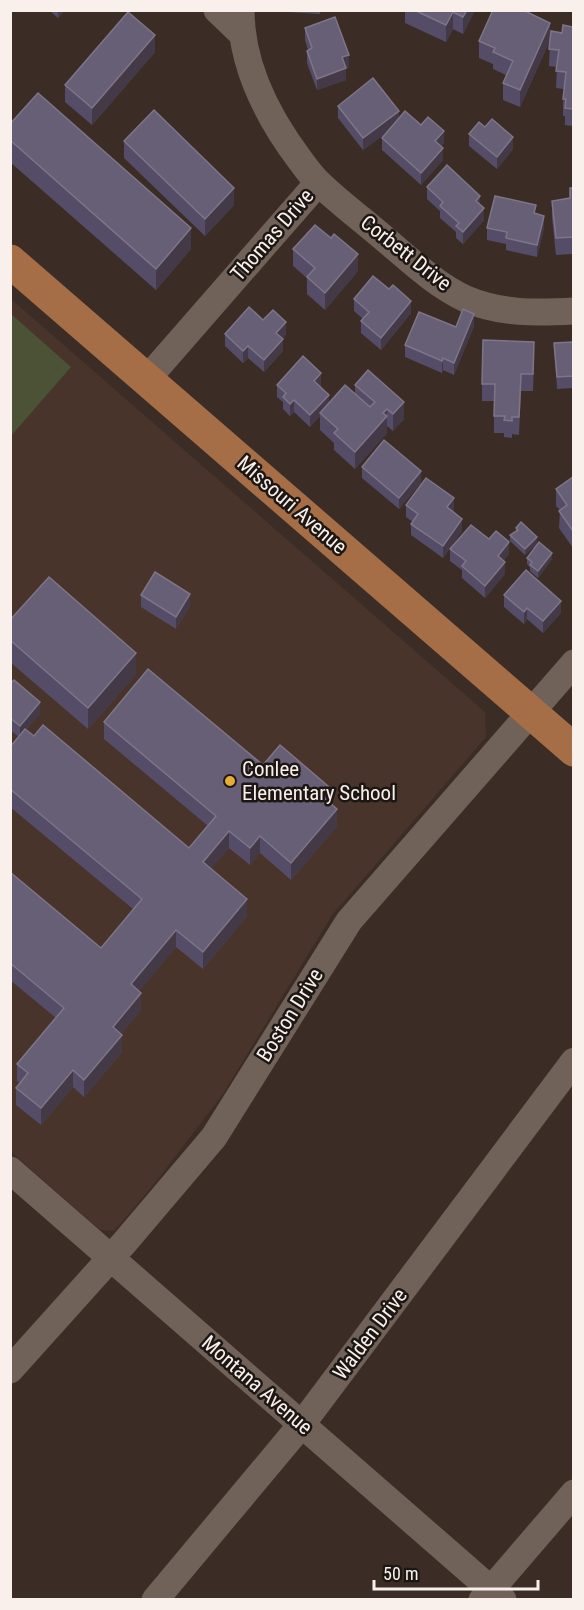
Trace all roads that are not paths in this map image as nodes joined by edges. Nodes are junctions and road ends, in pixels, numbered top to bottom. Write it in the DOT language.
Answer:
graph roads {
  1 [pos="217,10"];
  2 [pos="241,22"];
  3 [pos="318,183"];
  4 [pos="10,261"];
  5 [pos="573,310"];
  6 [pos="147,379"];
  7 [pos="573,663"];
  8 [pos="531,713"];
  9 [pos="573,750"];
  10 [pos="573,1061"];
  11 [pos="10,1170"];
  12 [pos="111,1257"];
  13 [pos="10,1370"];
  14 [pos="302,1424"];
  15 [pos="573,1493"];
  16 [pos="492,1596"];
  17 [pos="155,1599"];
  1 -- 2 [label="street"];
  2 -- 3 [label="street, Thomas Drive"];
  3 -- 5 [label="street, Corbett Drive"];
  3 -- 6 [label="street, Thomas Drive"];
  4 -- 6 [label="main road, Missouri Avenue"];
  6 -- 8 [label="main road, Missouri Avenue"];
  7 -- 8 [label="street, Boston Drive"];
  8 -- 9 [label="main road, Missouri Avenue"];
  8 -- 12 [label="street, Boston Drive"];
  10 -- 14 [label="street, Walden Drive"];
  11 -- 12 [label="street, Montana Avenue"];
  12 -- 13 [label="street, Boston Drive"];
  12 -- 14 [label="street, Montana Avenue"];
  14 -- 16 [label="street, Montana Avenue"];
  14 -- 17 [label="street, Walden Drive"];
  15 -- 16 [label="street"];
}
